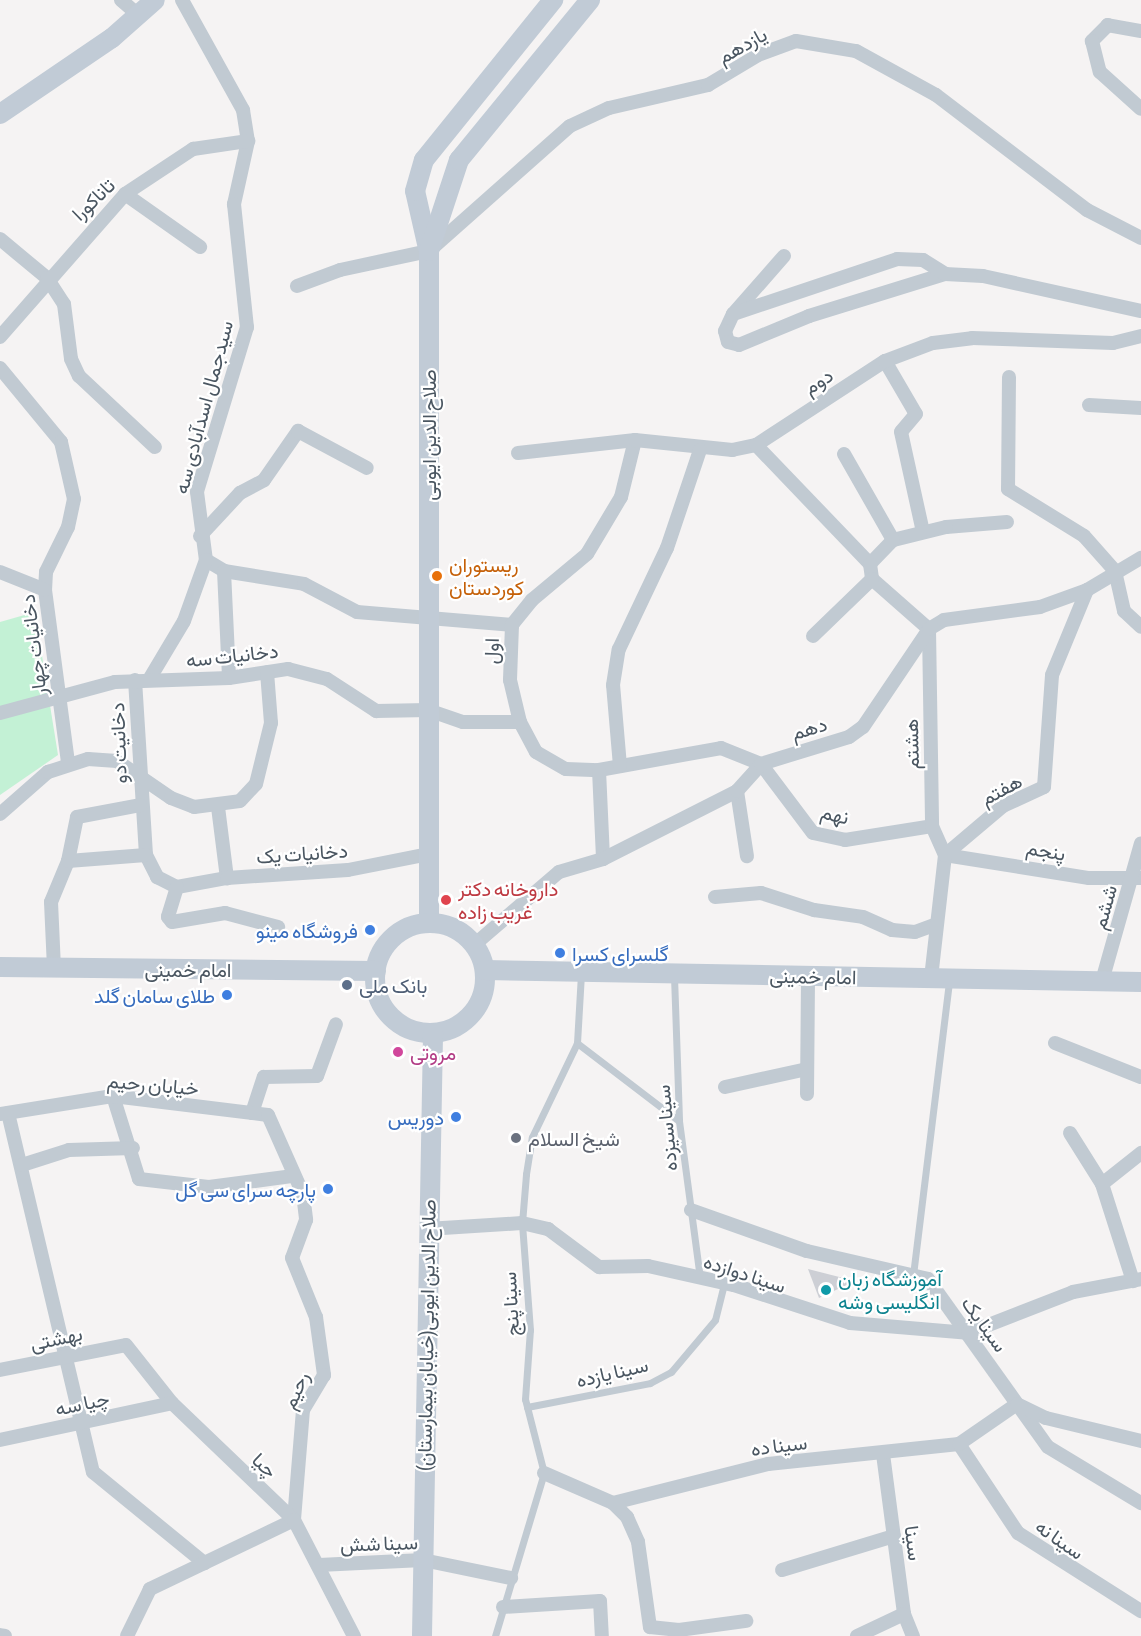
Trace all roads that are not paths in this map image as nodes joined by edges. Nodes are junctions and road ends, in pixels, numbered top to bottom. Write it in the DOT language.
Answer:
graph roads {
  1 [pos="121,0"];
  2 [pos="155,0"];
  3 [pos="182,0"];
  4 [pos="553,0"];
  5 [pos="591,0"];
  6 [pos="138,15"];
  7 [pos="1141,31"];
  8 [pos="1141,109"];
  9 [pos="0,114"];
  10 [pos="248,141"];
  11 [pos="124,194"];
  12 [pos="1141,238"];
  13 [pos="0,239"];
  14 [pos="200,247"];
  15 [pos="429,250"];
  16 [pos="784,256"];
  17 [pos="945,274"];
  18 [pos="47,278"];
  19 [pos="297,286"];
  20 [pos="1141,310"];
  21 [pos="733,314"];
  22 [pos="1141,336"];
  23 [pos="0,337"];
  24 [pos="885,361"];
  25 [pos="0,368"];
  26 [pos="1010,377"];
  27 [pos="1089,405"];
  28 [pos="1141,408"];
  29 [pos="635,440"];
  30 [pos="756,445"];
  31 [pos="155,447"];
  32 [pos="700,450"];
  33 [pos="518,453"];
  34 [pos="844,454"];
  35 [pos="367,468"];
  36 [pos="1007,522"];
  37 [pos="924,532"];
  38 [pos="200,536"];
  39 [pos="893,540"];
  40 [pos="1141,558"];
  41 [pos="206,560"];
  42 [pos="870,564"];
  43 [pos="224,571"];
  44 [pos="1116,571"];
  45 [pos="0,572"];
  46 [pos="872,579"];
  47 [pos="45,590"];
  48 [pos="1087,591"];
  49 [pos="428,614"];
  50 [pos="512,625"];
  51 [pos="1141,627"];
  52 [pos="929,630"];
  53 [pos="813,636"];
  54 [pos="267,672"];
  55 [pos="150,678"];
  56 [pos="230,678"];
  57 [pos="135,680"];
  58 [pos="58,695"];
  59 [pos="429,710"];
  60 [pos="0,713"];
  61 [pos="520,722"];
  62 [pos="68,763"];
  63 [pos="761,764"];
  64 [pos="620,766"];
  65 [pos="599,770"];
  66 [pos="139,774"];
  67 [pos="737,791"];
  68 [pos="140,806"];
  69 [pos="218,807"];
  70 [pos="0,814"];
  71 [pos="932,826"];
  72 [pos="1141,843"];
  73 [pos="429,854"];
  74 [pos="146,855"];
  75 [pos="945,855"];
  76 [pos="747,856"];
  77 [pos="603,859"];
  78 [pos="68,861"];
  79 [pos="1137,877"];
  80 [pos="227,878"];
  81 [pos="177,887"];
  82 [pos="715,897"];
  83 [pos="429,923"];
  84 [pos="937,924"];
  85 [pos="278,927"];
  86 [pos="474,945"];
  87 [pos="0,967"];
  88 [pos="54,968"];
  89 [pos="485,970"];
  90 [pos="376,971"];
  91 [pos="582,972"];
  92 [pos="674,973"];
  93 [pos="808,977"];
  94 [pos="940,978"];
  95 [pos="1102,981"];
  96 [pos="1141,982"];
  97 [pos="336,1023"];
  98 [pos="433,1033"];
  99 [pos="577,1043"];
  100 [pos="1055,1043"];
  101 [pos="807,1069"];
  102 [pos="1141,1077"];
  103 [pos="725,1088"];
  104 [pos="807,1094"];
  105 [pos="113,1096"];
  106 [pos="252,1113"];
  107 [pos="4,1114"];
  108 [pos="268,1115"];
  109 [pos="680,1121"];
  110 [pos="1070,1133"];
  111 [pos="133,1148"];
  112 [pos="1141,1153"];
  113 [pos="22,1165"];
  114 [pos="293,1176"];
  115 [pos="1102,1184"];
  116 [pos="691,1210"];
  117 [pos="522,1223"];
  118 [pos="427,1229"];
  119 [pos="913,1275"];
  120 [pos="700,1278"];
  121 [pos="1137,1280"];
  122 [pos="724,1283"];
  123 [pos="968,1333"];
  124 [pos="121,1343"];
  125 [pos="65,1357"];
  126 [pos="0,1370"];
  127 [pos="172,1402"];
  128 [pos="1017,1404"];
  129 [pos="527,1407"];
  130 [pos="81,1423"];
  131 [pos="0,1440"];
  132 [pos="1141,1441"];
  133 [pos="959,1444"];
  134 [pos="883,1454"];
  135 [pos="544,1473"];
  136 [pos="613,1503"];
  137 [pos="1141,1503"];
  138 [pos="294,1520"];
  139 [pos="894,1536"];
  140 [pos="423,1560"];
  141 [pos="204,1563"];
  142 [pos="319,1565"];
  143 [pos="782,1570"];
  144 [pos="511,1578"];
  145 [pos="503,1607"];
  146 [pos="1141,1611"];
  147 [pos="904,1614"];
  148 [pos="746,1621"];
  149 [pos="680,1633"];
  150 [pos="0,1635"];
  151 [pos="4,1636"];
  152 [pos="127,1636"];
  153 [pos="354,1636"];
  154 [pos="422,1636"];
  155 [pos="495,1636"];
  156 [pos="602,1636"];
  157 [pos="858,1636"];
  158 [pos="913,1636"];
  1 -- 6 [label="street"];
  2 -- 6 [label="main road"];
  3 -- 10 [label="street, سیدجمال اسدآبادی سه"];
  4 -- 15 [label="main road"];
  5 -- 15 [label="main road, صلاح الدین ایوبی"];
  6 -- 9 [label="main road"];
  7 -- 8 [label="street"];
  10 -- 11 [label="street, تاناکورا"];
  10 -- 38 [label="street, سیدجمال اسدآبادی سه"];
  11 -- 14 [label="street"];
  11 -- 18 [label="street, تاناکورا"];
  12 -- 15 [label="street, یازدهم"];
  13 -- 18 [label="street"];
  15 -- 19 [label="street"];
  15 -- 49 [label="main road, صلاح الدین ایوبی"];
  16 -- 21 [label="street"];
  17 -- 20 [label="street"];
  17 -- 21 [label="street"];
  17 -- 21 [label="street"];
  18 -- 23 [label="street, تاناکورا"];
  18 -- 31 [label="street"];
  22 -- 24 [label="street, دوم"];
  24 -- 30 [label="street, دوم"];
  24 -- 37 [label="street"];
  25 -- 47 [label="street, دخانیات چهار"];
  26 -- 44 [label="street"];
  27 -- 28 [label="street"];
  29 -- 32 [label="street, دوم"];
  29 -- 33 [label="street, دوم"];
  29 -- 50 [label="street, اول"];
  30 -- 32 [label="street, دوم"];
  30 -- 42 [label="street"];
  32 -- 64 [label="street"];
  34 -- 39 [label="street"];
  35 -- 38 [label="street"];
  36 -- 37 [label="street"];
  37 -- 39 [label="street"];
  38 -- 41 [label="street, سیدجمال اسدآبادی سه"];
  39 -- 42 [label="street"];
  40 -- 44 [label="street"];
  41 -- 43 [label="street"];
  41 -- 55 [label="street, دخانیات سه"];
  42 -- 46 [label="street"];
  43 -- 49 [label="street"];
  43 -- 56 [label="street"];
  44 -- 48 [label="street"];
  44 -- 51 [label="street"];
  45 -- 47 [label="street"];
  46 -- 52 [label="street"];
  46 -- 53 [label="street"];
  47 -- 58 [label="street, دخانیات چهار"];
  48 -- 52 [label="street"];
  48 -- 75 [label="street, هفتم"];
  49 -- 50 [label="street"];
  49 -- 59 [label="main road, صلاح الدین ایوبی"];
  50 -- 61 [label="street, اول"];
  52 -- 63 [label="street, دهم"];
  52 -- 71 [label="street, هشتم"];
  54 -- 56 [label="street, دخانیات سه"];
  54 -- 59 [label="street, دخانیات سه"];
  54 -- 69 [label="street"];
  55 -- 56 [label="street, دخانیات سه"];
  55 -- 57 [label="street, دخانیات سه"];
  57 -- 58 [label="street, دخانیات سه"];
  57 -- 66 [label="street, دخانیت دو"];
  58 -- 60 [label="street, دخانیات سه"];
  58 -- 62 [label="street, دخانیات چهار"];
  59 -- 61 [label="street, دخانیات سه"];
  59 -- 73 [label="main road, صلاح الدین ایوبی"];
  61 -- 65 [label="street, اول"];
  62 -- 66 [label="street"];
  62 -- 70 [label="street"];
  63 -- 64 [label="street, اول"];
  63 -- 67 [label="street"];
  63 -- 71 [label="street, نهم"];
  64 -- 65 [label="street, اول"];
  65 -- 77 [label="street"];
  66 -- 68 [label="street, دخانیت دو"];
  66 -- 69 [label="street"];
  67 -- 76 [label="street"];
  67 -- 77 [label="street"];
  68 -- 74 [label="street, دخانیت دو"];
  68 -- 78 [label="street"];
  69 -- 80 [label="street"];
  71 -- 75 [label="street, هشتم"];
  72 -- 79 [label="street, ششم"];
  73 -- 80 [label="street, دخانیات یک"];
  73 -- 83 [label="main road, صلاح الدین ایوبی"];
  74 -- 78 [label="street"];
  74 -- 81 [label="street"];
  75 -- 79 [label="street, پنجم"];
  75 -- 84 [label="street"];
  77 -- 86 [label="street"];
  78 -- 88 [label="street"];
  79 -- 95 [label="street, ششم"];
  80 -- 81 [label="street, دخانیات یک"];
  81 -- 85 [label="street"];
  82 -- 84 [label="street"];
  83 -- 86 [label="main road"];
  83 -- 90 [label="main road"];
  84 -- 94 [label="street"];
  86 -- 89 [label="main road"];
  87 -- 88 [label="main road, امام خمینی"];
  88 -- 90 [label="main road, امام خمینی"];
  89 -- 91 [label="main road, امام خمینی"];
  89 -- 98 [label="main road"];
  90 -- 98 [label="main road"];
  91 -- 92 [label="main road, امام خمینی"];
  91 -- 99 [label="lane, سینا پنج"];
  92 -- 93 [label="main road, امام خمینی"];
  92 -- 109 [label="lane, سینا سیزده"];
  93 -- 94 [label="main road, امام خمینی"];
  93 -- 101 [label="street"];
  94 -- 95 [label="main road, امام خمینی"];
  94 -- 119 [label="lane"];
  95 -- 96 [label="main road, امام خمینی"];
  97 -- 106 [label="street"];
  98 -- 118 [label="main road, صلاح الدین ایوبی(خیابان بیمارستان)"];
  99 -- 109 [label="lane"];
  99 -- 117 [label="lane, سینا پنج"];
  100 -- 102 [label="street"];
  101 -- 103 [label="street"];
  101 -- 104 [label="street"];
  105 -- 106 [label="street, خیابان رحیم"];
  105 -- 107 [label="street, خیابان رحیم"];
  105 -- 111 [label="street"];
  106 -- 108 [label="street, خیابان رحیم"];
  107 -- 113 [label="street"];
  108 -- 114 [label="street, رحیم"];
  109 -- 116 [label="lane, سینا سیزده"];
  110 -- 115 [label="street"];
  111 -- 113 [label="street"];
  111 -- 114 [label="street"];
  112 -- 115 [label="street"];
  113 -- 125 [label="street"];
  114 -- 138 [label="street, رحیم"];
  115 -- 121 [label="street"];
  116 -- 119 [label="street, سینا یک"];
  116 -- 120 [label="lane, سینا سیزده"];
  117 -- 118 [label="street, سینا دوازده"];
  117 -- 120 [label="street, سینا دوازده"];
  117 -- 129 [label="lane, سینا پنج"];
  118 -- 140 [label="main road, صلاح الدین ایوبی(خیابان بیمارستان)"];
  119 -- 123 [label="street, سینا یک"];
  120 -- 122 [label="street, سینا دوازده"];
  121 -- 123 [label="street"];
  122 -- 123 [label="street, سینا دوازده"];
  122 -- 129 [label="lane, سینا یازده"];
  123 -- 128 [label="street, سینا یک"];
  124 -- 125 [label="street, بهشتی"];
  124 -- 127 [label="street, چیا"];
  125 -- 126 [label="street, بهشتی"];
  125 -- 130 [label="street"];
  127 -- 130 [label="street, چیا سه"];
  127 -- 138 [label="street, چیا"];
  128 -- 132 [label="street"];
  128 -- 133 [label="street, سینا ده"];
  128 -- 137 [label="street, سینا یک"];
  129 -- 135 [label="lane, سینا پنج"];
  130 -- 131 [label="street, چیا سه"];
  130 -- 141 [label="street"];
  133 -- 134 [label="street, سینا ده"];
  133 -- 146 [label="street, سینا نه"];
  134 -- 136 [label="street, سینا ده"];
  134 -- 139 [label="street, سینا"];
  135 -- 136 [label="street"];
  135 -- 144 [label="lane"];
  136 -- 149 [label="street"];
  138 -- 141 [label="street"];
  138 -- 142 [label="street, چیا"];
  139 -- 143 [label="street"];
  139 -- 147 [label="street, سینا"];
  140 -- 142 [label="street, سینا شش"];
  140 -- 144 [label="street, سینا شش"];
  140 -- 154 [label="main road, صلاح الدین ایوبی(خیابان بیمارستان)"];
  141 -- 152 [label="street"];
  142 -- 153 [label="street, چیا"];
  144 -- 145 [label="lane"];
  145 -- 155 [label="lane"];
  145 -- 156 [label="street"];
  147 -- 157 [label="street"];
  147 -- 158 [label="street, سینا"];
  148 -- 149 [label="street"];
  150 -- 151 [label="street"];
}
